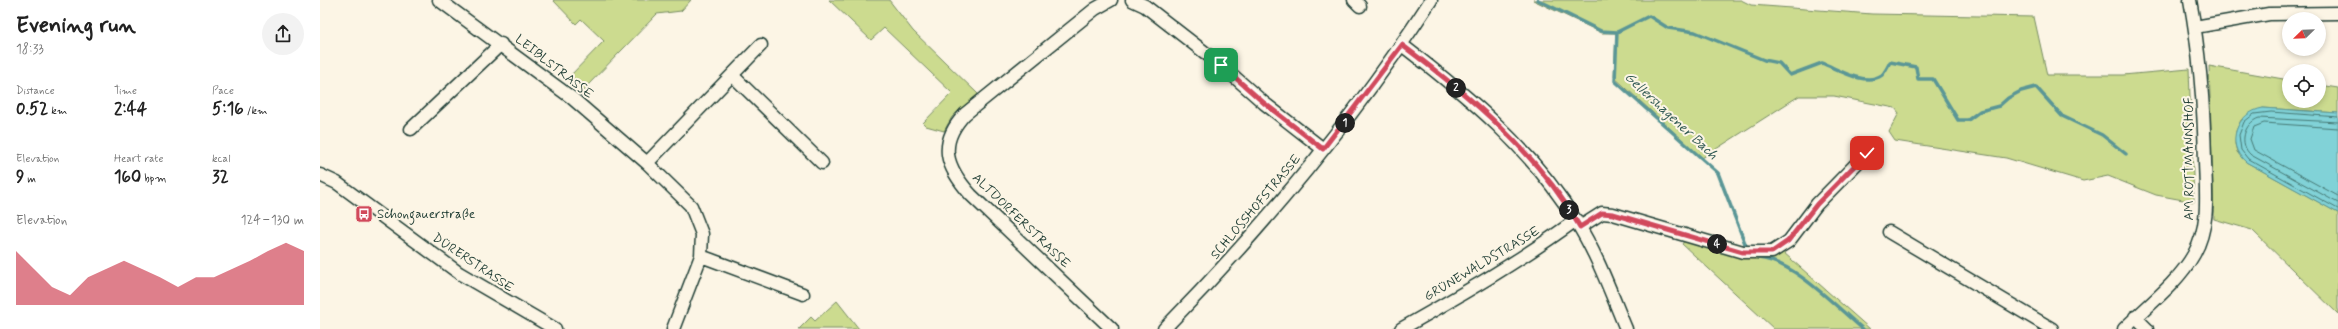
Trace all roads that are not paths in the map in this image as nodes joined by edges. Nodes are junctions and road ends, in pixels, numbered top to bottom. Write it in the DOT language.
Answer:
graph roads {
  1 [pos="439,0"];
  2 [pos="1111,0"];
  3 [pos="1132,0"];
  4 [pos="1431,0"];
  5 [pos="2190,0"];
  6 [pos="2338,13"];
  7 [pos="2194,27"];
  8 [pos="501,44"];
  9 [pos="761,45"];
  10 [pos="1402,45"];
  11 [pos="732,75"];
  12 [pos="411,129"];
  13 [pos="1323,149"];
  14 [pos="1867,153"];
  15 [pos="647,163"];
  16 [pos="822,163"];
  17 [pos="320,174"];
  18 [pos="1578,224"];
  19 [pos="1889,232"];
  20 [pos="701,256"];
  21 [pos="803,294"];
  22 [pos="2135,317"];
  23 [pos="555,329"];
  24 [pos="673,329"];
  25 [pos="1112,329"];
  26 [pos="1164,329"];
  27 [pos="1401,329"];
  28 [pos="1626,329"];
  29 [pos="2052,329"];
  30 [pos="2124,329"];
  31 [pos="2147,329"];
  1 -- 8 [label="street, LEIBLSTRASSE"];
  2 -- 25 [label="street, ALTDORFERSTRASSE"];
  3 -- 13 [label="street"];
  4 -- 10 [label="street, SCHLOSSHOFSTRASSE"];
  5 -- 7 [label="street, AM ROTTMANNSHOF"];
  6 -- 7 [label="street"];
  7 -- 22 [label="street, AM ROTTMANNSHOF"];
  8 -- 12 [label="street"];
  8 -- 15 [label="street, LEIBLSTRASSE"];
  9 -- 11 [label="street"];
  10 -- 13 [label="street, SCHLOSSHOFSTRASSE"];
  10 -- 18 [label="street"];
  11 -- 15 [label="street"];
  11 -- 16 [label="street"];
  13 -- 26 [label="street, SCHLOSSHOFSTRASSE"];
  14 -- 18 [label="street, GRÜNEWALDSTRASSE"];
  15 -- 20 [label="street, LEIBLSTRASSE"];
  17 -- 23 [label="street, DÜRERSTRASSE"];
  18 -- 27 [label="street, GRÜNEWALDSTRASSE"];
  18 -- 28 [label="street"];
  19 -- 29 [label="street"];
  20 -- 21 [label="street"];
  20 -- 24 [label="street, LEIBLSTRASSE"];
  22 -- 30 [label="street, AM ROTTMANNSHOF"];
  22 -- 31 [label="street"];
}
